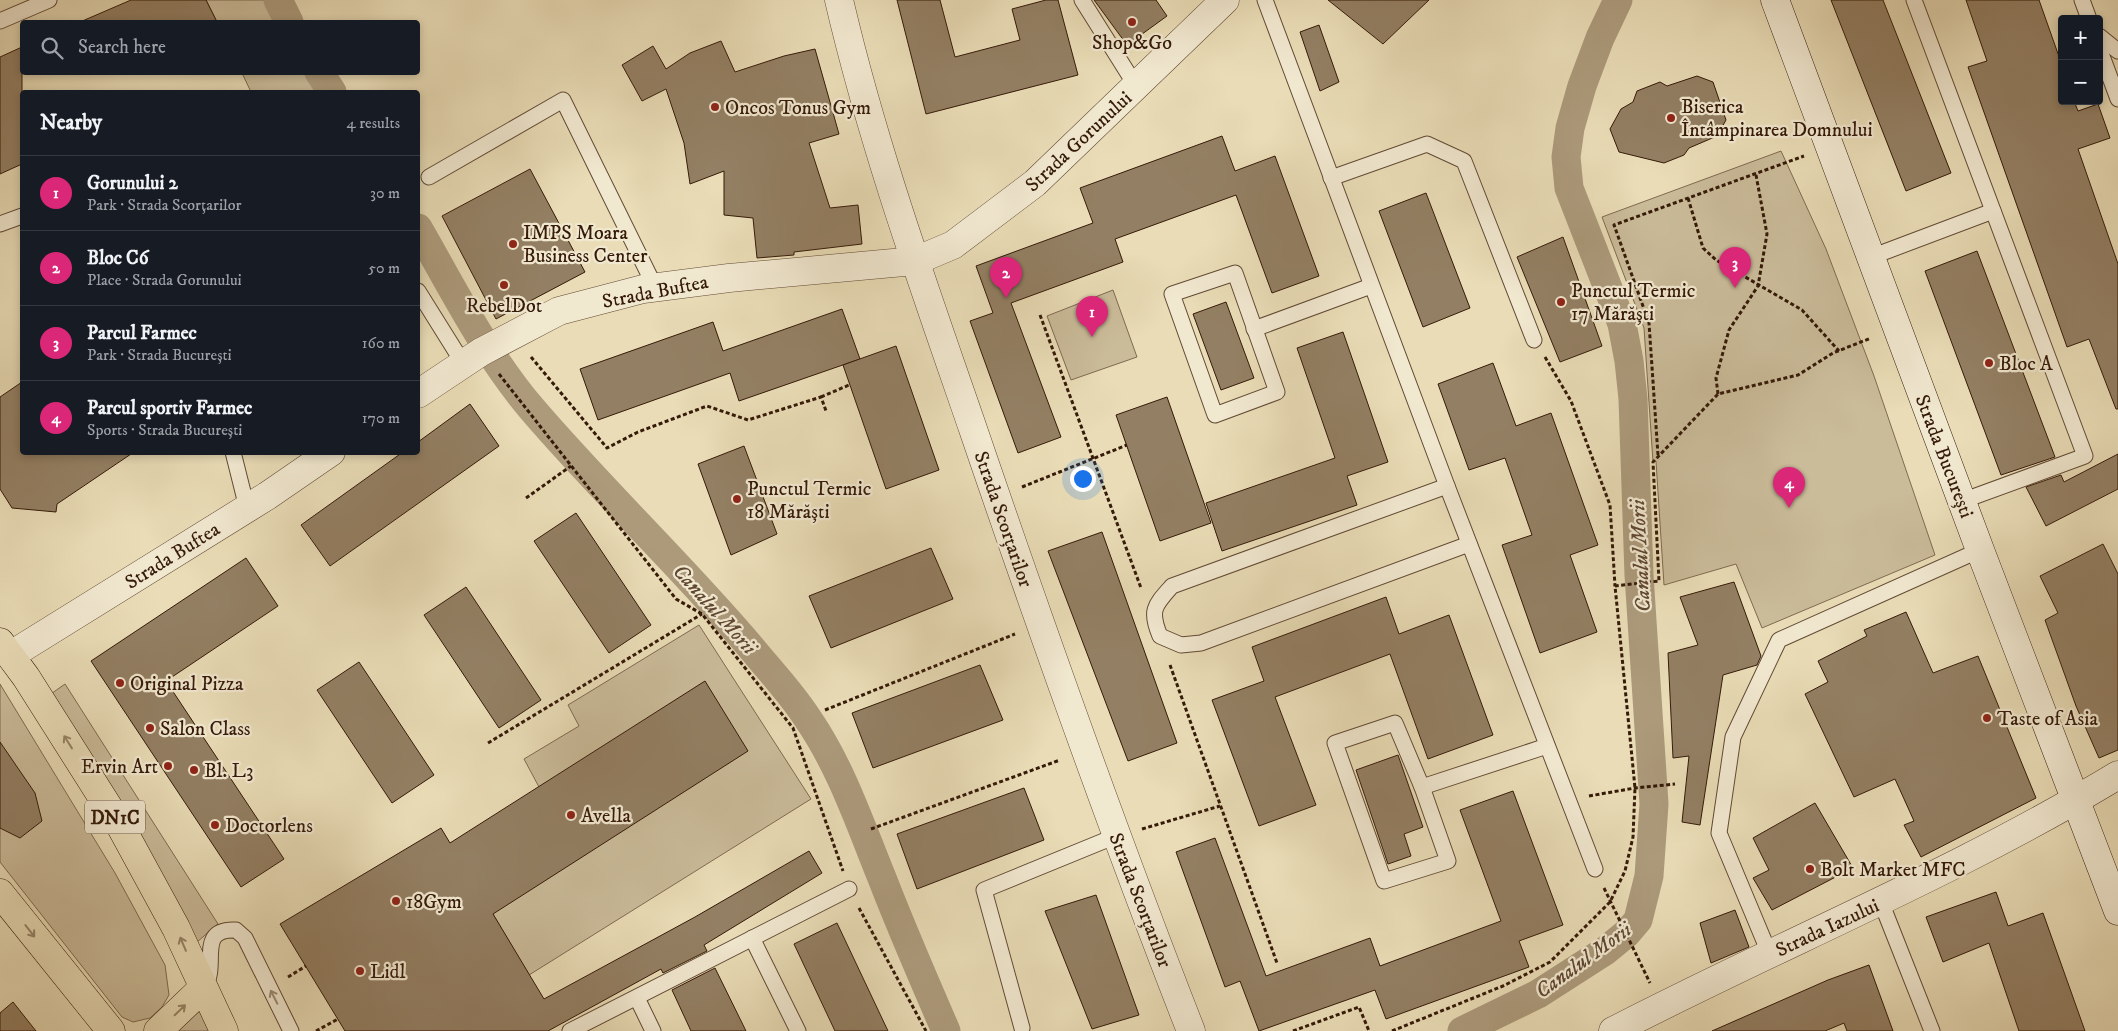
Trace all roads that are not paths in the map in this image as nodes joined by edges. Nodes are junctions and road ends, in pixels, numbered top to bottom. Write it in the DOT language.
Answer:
graph roads {
  1 [pos="48,0"];
  2 [pos="839,0"];
  3 [pos="1082,0"];
  4 [pos="1225,0"];
  5 [pos="1265,0"];
  6 [pos="1775,0"];
  7 [pos="1914,0"];
  8 [pos="2082,0"];
  9 [pos="2088,15"];
  10 [pos="0,21"];
  11 [pos="2103,39"];
  12 [pos="2118,51"];
  13 [pos="2103,59"];
  14 [pos="1136,86"];
  15 [pos="2118,100"];
  16 [pos="429,177"];
  17 [pos="1331,178"];
  18 [pos="1993,211"];
  19 [pos="20,217"];
  20 [pos="0,224"];
  21 [pos="1871,257"];
  22 [pos="915,261"];
  23 [pos="1371,286"];
  24 [pos="655,287"];
  25 [pos="420,293"];
  26 [pos="1254,329"];
  27 [pos="1534,340"];
  28 [pos="472,358"];
  29 [pos="420,393"];
  30 [pos="234,455"];
  31 [pos="326,455"];
  32 [pos="1447,486"];
  33 [pos="1962,501"];
  34 [pos="247,508"];
  35 [pos="1469,544"];
  36 [pos="1980,550"];
  37 [pos="6,648"];
  38 [pos="1547,746"];
  39 [pos="2118,775"];
  40 [pos="1422,787"];
  41 [pos="2077,800"];
  42 [pos="1116,836"];
  43 [pos="1595,869"];
  44 [pos="849,889"];
  45 [pos="0,893"];
  46 [pos="1881,902"];
  47 [pos="2118,911"];
  48 [pos="752,938"];
  49 [pos="1770,955"];
  50 [pos="202,988"];
  51 [pos="637,998"];
  52 [pos="1022,1028"];
  53 [pos="111,1031"];
  54 [pos="158,1031"];
  55 [pos="224,1031"];
  56 [pos="291,1031"];
  57 [pos="570,1031"];
  58 [pos="653,1031"];
  59 [pos="798,1031"];
  60 [pos="1191,1031"];
  61 [pos="1613,1031"];
  62 [pos="1932,1031"];
  1 -- 10 [label="lane"];
  2 -- 22 [label="street, Strada Scorțarilor"];
  3 -- 14 [label="lane"];
  4 -- 14 [label="street, Strada Gorunului"];
  5 -- 17 [label="lane"];
  6 -- 21 [label="street, Strada București"];
  7 -- 18 [label="lane"];
  8 -- 9 [label="lane"];
  11 -- 12 [label="lane"];
  13 -- 15 [label="lane"];
  14 -- 22 [label="street, Strada Gorunului"];
  16 -- 24 [label="lane"];
  17 -- 23 [label="lane"];
  17 -- 27 [label="lane"];
  18 -- 21 [label="lane"];
  18 -- 33 [label="lane"];
  19 -- 20 [label="lane"];
  21 -- 33 [label="street, Strada București"];
  22 -- 24 [label="street, Strada Buftea"];
  22 -- 42 [label="street, Strada Scorțarilor"];
  23 -- 26 [label="lane"];
  23 -- 32 [label="lane"];
  24 -- 28 [label="street, Strada Buftea"];
  25 -- 28 [label="lane"];
  26 -- 26 [label="lane"];
  28 -- 29 [label="street, Strada Buftea"];
  30 -- 34 [label="lane"];
  31 -- 34 [label="street, Strada Buftea"];
  32 -- 35 [label="lane"];
  32 -- 35 [label="lane"];
  33 -- 36 [label="street, Strada București"];
  34 -- 37 [label="street, Strada Buftea"];
  35 -- 38 [label="lane"];
  36 -- 41 [label="street, Strada București"];
  36 -- 49 [label="lane"];
  50 -- 37 [label="main road, DN1C, one-way"];
  38 -- 40 [label="lane"];
  38 -- 43 [label="lane"];
  39 -- 41 [label="street, Strada Iazului"];
  40 -- 40 [label="lane"];
  41 -- 46 [label="street, Strada Iazului"];
  41 -- 47 [label="street, Strada București"];
  42 -- 52 [label="lane"];
  42 -- 60 [label="street, Strada Scorțarilor"];
  44 -- 48 [label="lane"];
  45 -- 53 [label="main road, one-way"];
  46 -- 49 [label="street, Strada Iazului"];
  46 -- 62 [label="lane"];
  48 -- 51 [label="lane"];
  48 -- 59 [label="lane"];
  49 -- 61 [label="street, Strada Iazului"];
  54 -- 50 [label="main road, one-way"];
  50 -- 55 [label="main road, DN1C"];
  56 -- 50 [label="lane, one-way"];
  51 -- 57 [label="lane"];
  51 -- 58 [label="lane"];
}
